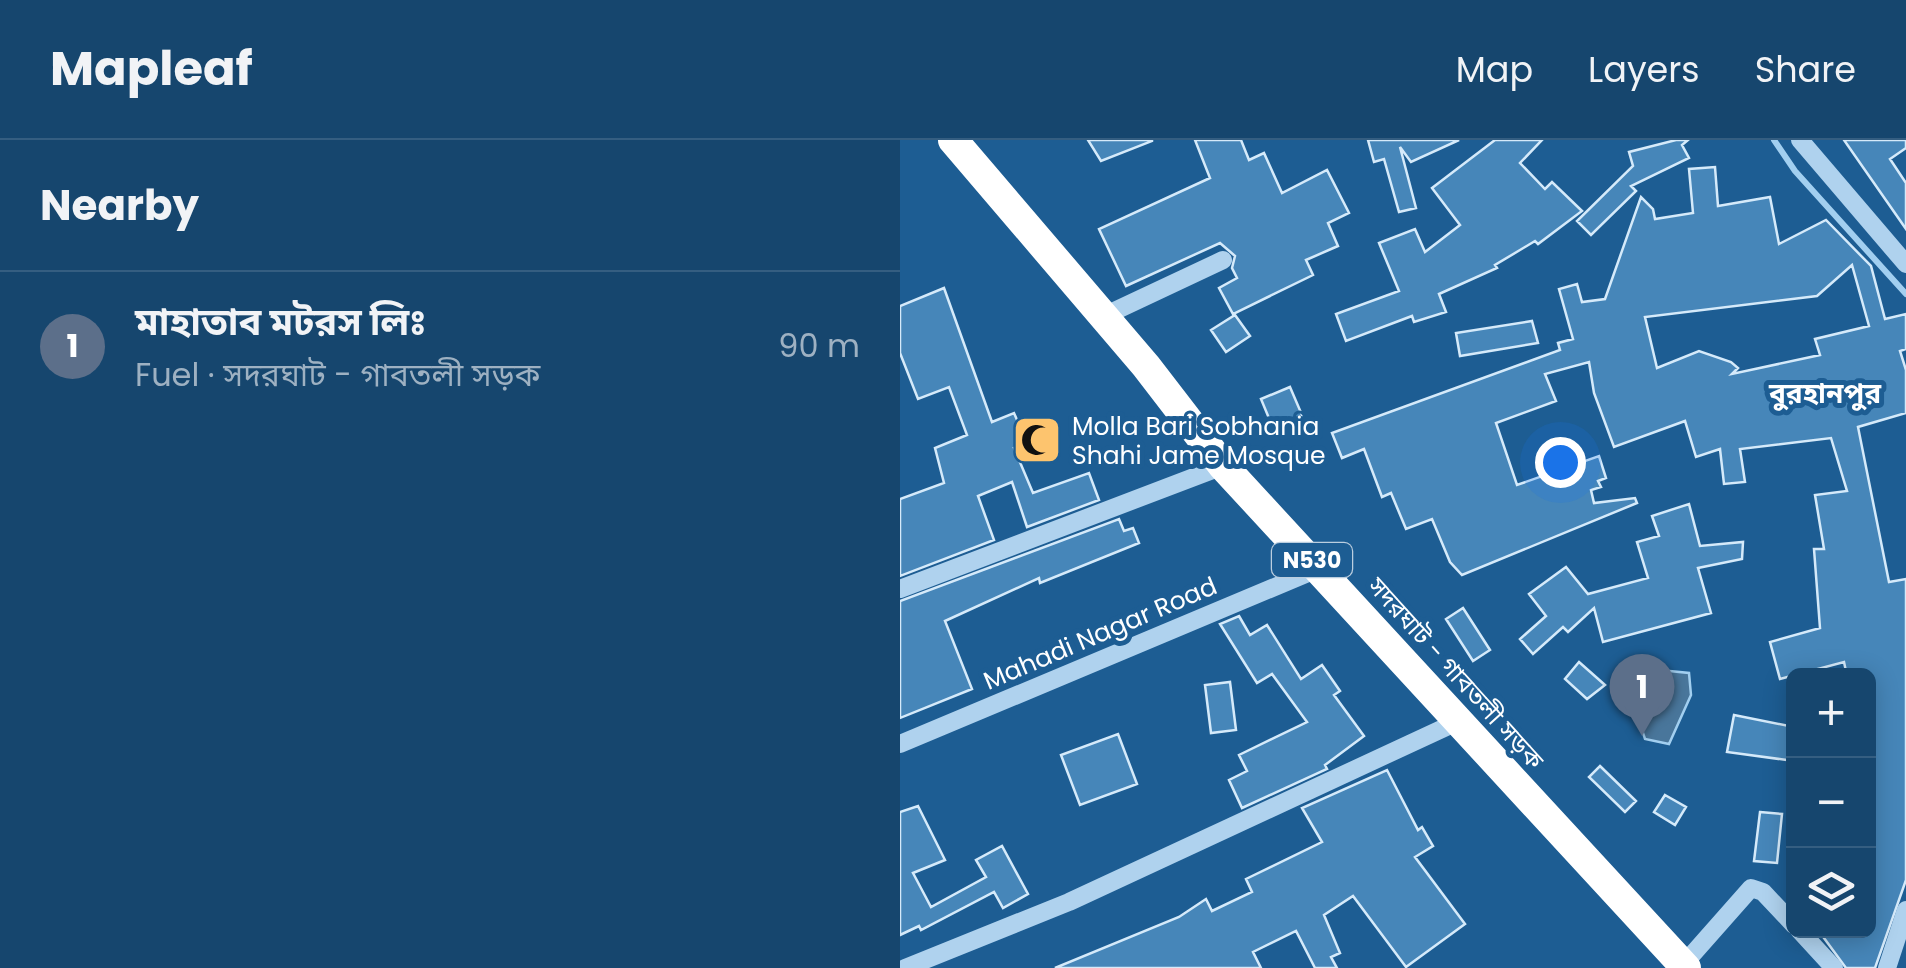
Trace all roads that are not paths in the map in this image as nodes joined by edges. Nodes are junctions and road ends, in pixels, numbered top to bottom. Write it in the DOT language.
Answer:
graph roads {
  1 [pos="952,140"];
  2 [pos="1800,140"];
  3 [pos="1223,260"];
  4 [pos="1906,264"];
  5 [pos="1104,316"];
  6 [pos="1223,466"];
  7 [pos="1320,568"];
  8 [pos="900,590"];
  9 [pos="1460,722"];
  10 [pos="900,744"];
  11 [pos="1906,910"];
  12 [pos="1786,916"];
  13 [pos="1806,938"];
  14 [pos="1684,966"];
  15 [pos="905,968"];
  16 [pos="1834,968"];
  17 [pos="1887,968"];
  1 -- 5 [label="highway, সদরঘাট - গাবতলী সড়ক / N530"];
  2 -- 4 [label="street"];
  3 -- 5 [label="street"];
  5 -- 6 [label="highway, সদরঘাট - গাবতলী সড়ক / N530"];
  6 -- 7 [label="highway, সদরঘাট - গাবতলী সড়ক / N530"];
  6 -- 8 [label="street"];
  7 -- 9 [label="highway, সদরঘাট - গাবতলী সড়ক / N530"];
  7 -- 10 [label="street, Mahadi Nagar Road"];
  9 -- 14 [label="highway, সদরঘাট - গাবতলী সড়ক / N530"];
  9 -- 15 [label="street"];
  11 -- 17 [label="street"];
  12 -- 14 [label="street"];
  13 -- 16 [label="street"];
}
